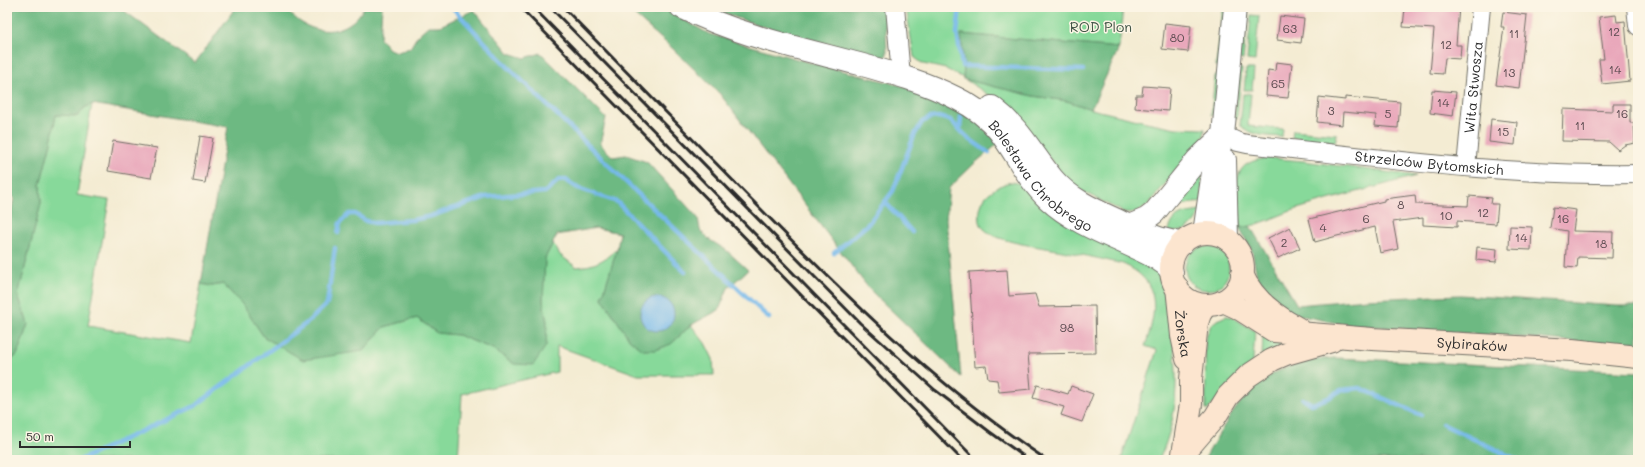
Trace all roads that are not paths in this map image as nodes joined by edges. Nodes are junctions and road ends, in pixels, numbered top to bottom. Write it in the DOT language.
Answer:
graph roads {
  1 [pos="681,7"];
  2 [pos="895,7"];
  3 [pos="1235,7"];
  4 [pos="1482,7"];
  5 [pos="1636,7"];
  6 [pos="1638,26"];
  7 [pos="906,77"];
  8 [pos="1222,135"];
  9 [pos="1466,167"];
  10 [pos="1638,174"];
  11 [pos="1129,226"];
  12 [pos="1204,234"];
  13 [pos="1226,239"];
  14 [pos="1182,244"];
  15 [pos="1242,274"];
  16 [pos="1174,280"];
  17 [pos="1214,303"];
  18 [pos="1307,334"];
  19 [pos="1345,338"];
  20 [pos="1638,356"];
  21 [pos="1192,379"];
  22 [pos="1182,456"];
  1 -- 7 [label="street, Bolesława Chrobrego"];
  2 -- 7 [label="street"];
  3 -- 8 [label="street"];
  4 -- 9 [label="street, Wita Stwosza"];
  5 -- 6 [label="street"];
  7 -- 11 [label="street, Bolesława Chrobrego"];
  7 -- 16 [label="street, Bolesława Chrobrego"];
  8 -- 9 [label="street, Strzelców Bytomskich"];
  8 -- 11 [label="street"];
  8 -- 12 [label="street"];
  8 -- 13 [label="street"];
  9 -- 10 [label="street, Strzelców Bytomskich"];
  11 -- 14 [label="street, Bolesława Chrobrego"];
  12 -- 13 [label="main road"];
  12 -- 14 [label="main road"];
  13 -- 15 [label="main road"];
  14 -- 16 [label="main road"];
  15 -- 17 [label="main road"];
  15 -- 18 [label="main road, Sybiraków"];
  16 -- 17 [label="main road"];
  16 -- 21 [label="main road, Żorska"];
  17 -- 18 [label="main road, Sybiraków"];
  17 -- 21 [label="main road, Żorska"];
  18 -- 19 [label="main road, Sybiraków"];
  19 -- 20 [label="main road, Sybiraków"];
  19 -- 22 [label="main road"];
  21 -- 22 [label="main road, Żorska"];
}
